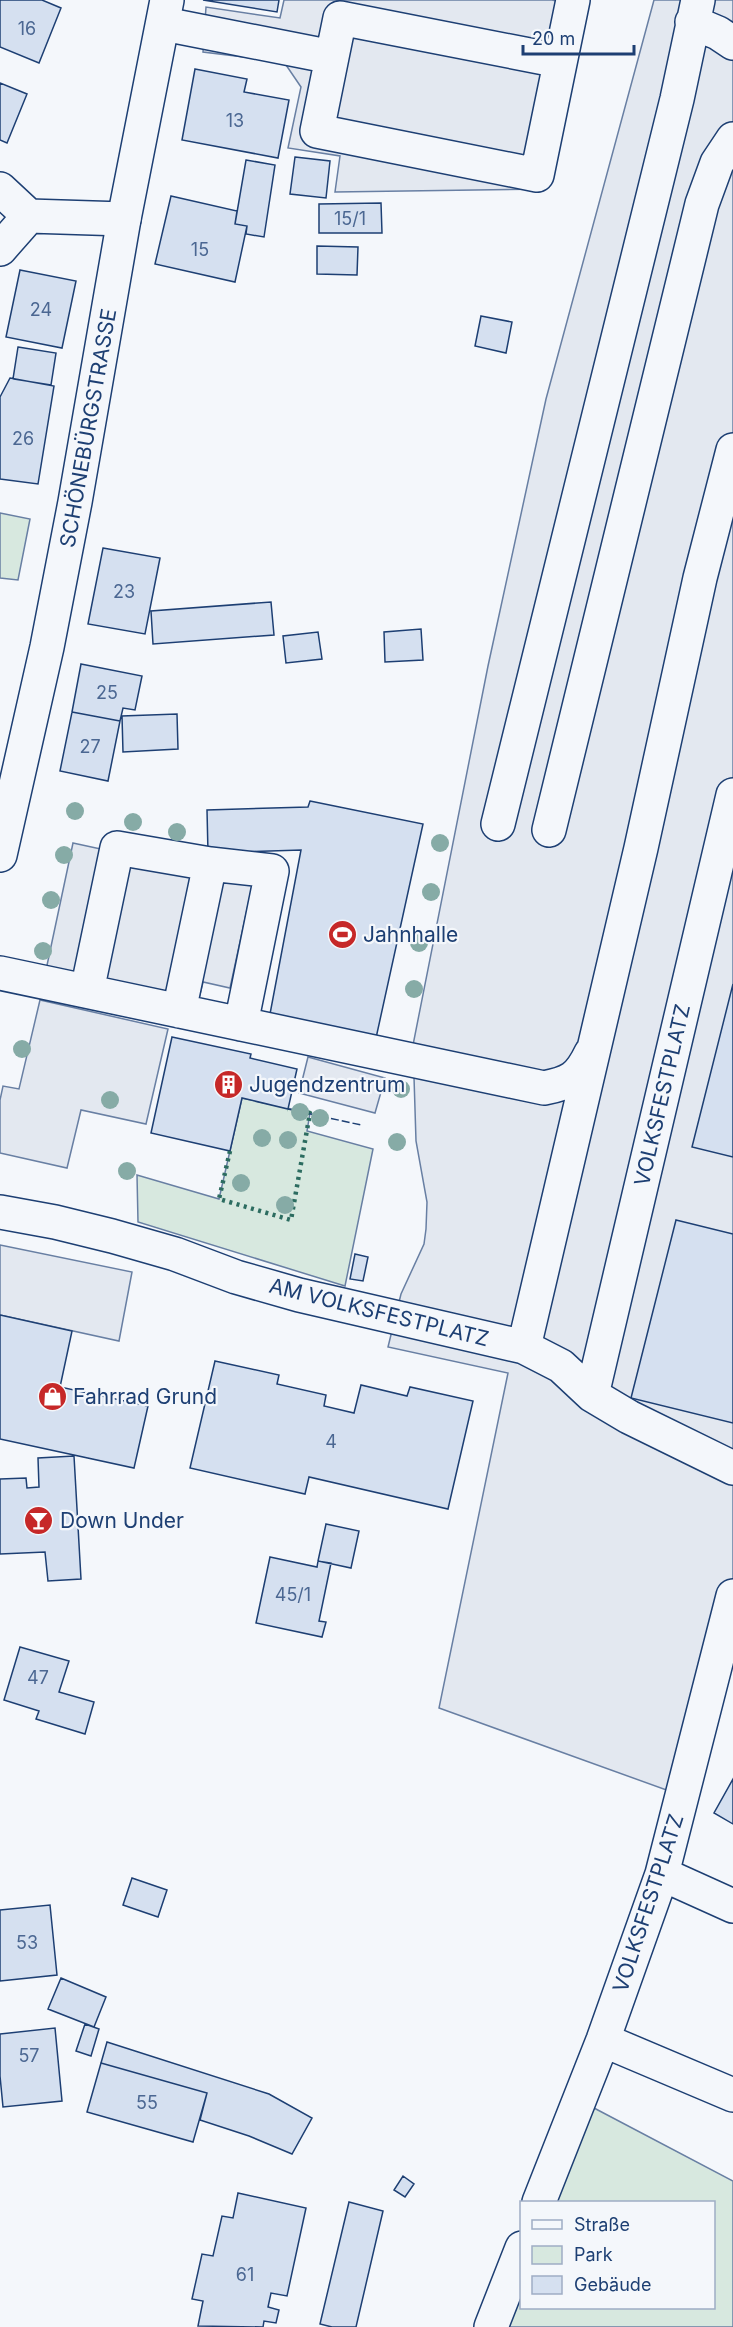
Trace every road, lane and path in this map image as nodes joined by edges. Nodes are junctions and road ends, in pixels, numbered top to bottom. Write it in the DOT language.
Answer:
graph roads {
  1 [pos="573,0"];
  2 [pos="341,9"];
  3 [pos="695,11"];
  4 [pos="165,12"];
  5 [pos="733,43"];
  6 [pos="332,57"];
  7 [pos="560,61"];
  8 [pos="733,140"];
  9 [pos="0,189"];
  10 [pos="29,216"];
  11 [pos="124,219"];
  12 [pos="0,249"];
  13 [pos="733,450"];
  14 [pos="731,814"];
  15 [pos="498,824"];
  16 [pos="549,830"];
  17 [pos="0,855"];
  18 [pos="210,864"];
  19 [pos="0,973"];
  20 [pos="87,991"];
  21 [pos="179,1011"];
  22 [pos="241,1024"];
  23 [pos="594,1046"];
  24 [pos="0,1212"];
  25 [pos="524,1347"];
  26 [pos="592,1395"];
  27 [pos="733,1468"];
  28 [pos="733,1596"];
  29 [pos="662,1874"];
  30 [pos="733,1906"];
  31 [pos="603,2040"];
  32 [pos="733,2095"];
  33 [pos="539,2201"];
  34 [pos="520,2253"];
  35 [pos="491,2327"];
  1 -- 7 [label="street"];
  2 -- 6 [label="street"];
  2 -- 7 [label="street"];
  3 -- 5 [label="street"];
  3 -- 15 [label="street"];
  4 -- 6 [label="street"];
  4 -- 11 [label="street, SCHÖNEBÜRGSTRASSE"];
  6 -- 7 [label="street"];
  8 -- 16 [label="street"];
  9 -- 10 [label="street"];
  10 -- 11 [label="street"];
  10 -- 12 [label="street"];
  11 -- 17 [label="street, SCHÖNEBÜRGSTRASSE"];
  13 -- 23 [label="street"];
  14 -- 26 [label="street, VOLKSFESTPLATZ"];
  18 -- 20 [label="street"];
  18 -- 21 [label="street"];
  18 -- 22 [label="street"];
  19 -- 20 [label="street"];
  20 -- 21 [label="street"];
  21 -- 22 [label="street"];
  22 -- 23 [label="street"];
  23 -- 25 [label="street"];
  24 -- 25 [label="street, AM VOLKSFESTPLATZ"];
  25 -- 26 [label="street, AM VOLKSFESTPLATZ"];
  26 -- 27 [label="street, AM VOLKSFESTPLATZ"];
  28 -- 29 [label="street, VOLKSFESTPLATZ"];
  29 -- 30 [label="street"];
  29 -- 31 [label="street, VOLKSFESTPLATZ"];
  31 -- 32 [label="street"];
  31 -- 33 [label="street, VOLKSFESTPLATZ"];
  34 -- 35 [label="street"];
}
